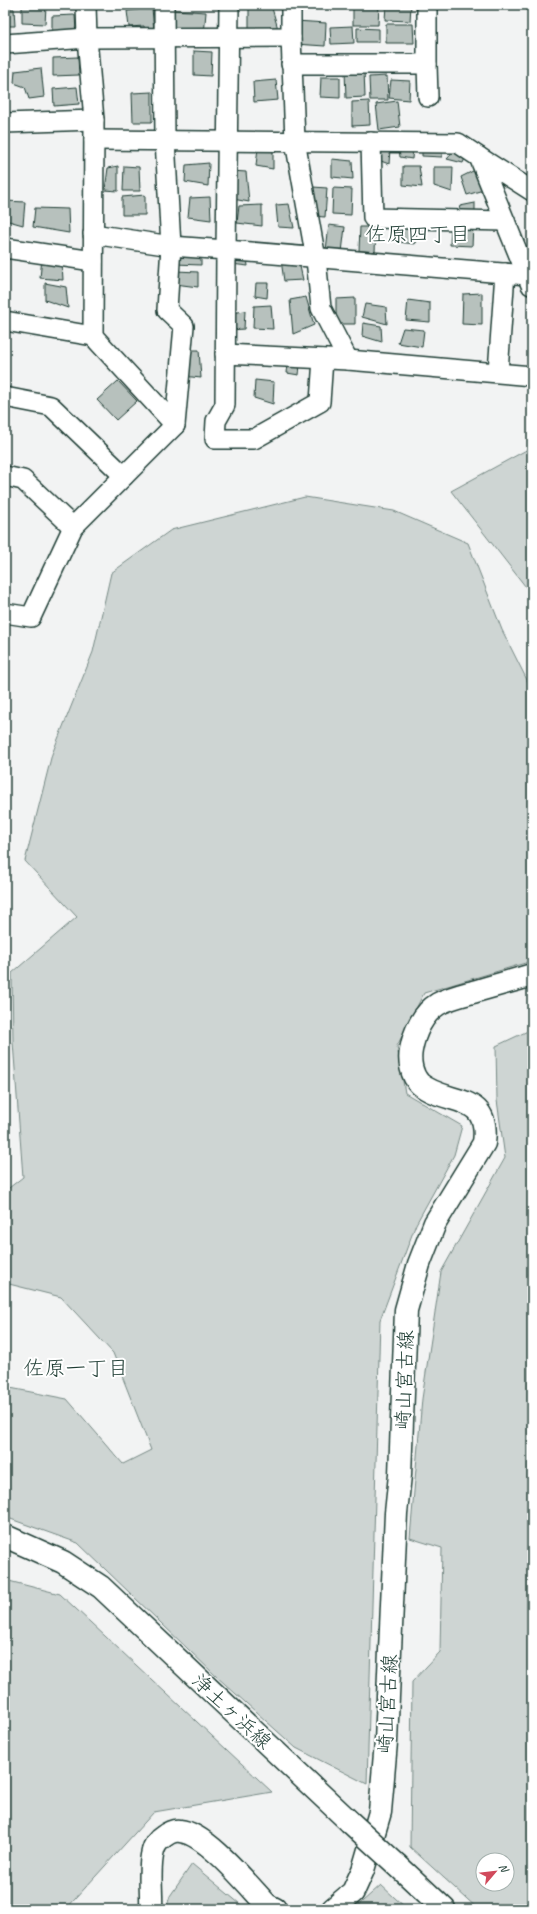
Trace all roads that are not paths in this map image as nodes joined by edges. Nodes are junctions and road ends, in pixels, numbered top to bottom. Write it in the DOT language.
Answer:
graph roads {
  1 [pos="86,5"];
  2 [pos="164,5"];
  3 [pos="229,5"];
  4 [pos="291,5"];
  5 [pos="427,5"];
  6 [pos="164,36"];
  7 [pos="229,36"];
  8 [pos="291,37"];
  9 [pos="87,38"];
  10 [pos="5,44"];
  11 [pos="291,64"];
  12 [pos="427,64"];
  13 [pos="428,97"];
  14 [pos="94,120"];
  15 [pos="5,123"];
  16 [pos="94,140"];
  17 [pos="165,140"];
  18 [pos="227,140"];
  19 [pos="295,141"];
  20 [pos="371,142"];
  21 [pos="479,157"];
  22 [pos="532,191"];
  23 [pos="505,221"];
  24 [pos="93,234"];
  25 [pos="172,246"];
  26 [pos="5,248"];
  27 [pos="226,250"];
  28 [pos="316,259"];
  29 [pos="93,261"];
  30 [pos="505,274"];
  31 [pos="530,281"];
  32 [pos="5,320"];
  33 [pos="93,336"];
  34 [pos="225,354"];
  35 [pos="323,359"];
  36 [pos="348,360"];
  37 [pos="498,372"];
  38 [pos="532,376"];
  39 [pos="5,397"];
  40 [pos="175,425"];
  41 [pos="5,476"];
  42 [pos="124,476"];
  43 [pos="73,527"];
  44 [pos="5,613"];
  45 [pos="532,975"];
  46 [pos="5,1536"];
  47 [pos="151,1909"];
  48 [pos="275,1909"];
  49 [pos="333,1909"];
  50 [pos="444,1909"];
  1 -- 9 [label="street"];
  2 -- 6 [label="street"];
  3 -- 7 [label="street"];
  4 -- 8 [label="street"];
  5 -- 12 [label="street"];
  6 -- 7 [label="street"];
  6 -- 9 [label="street"];
  6 -- 17 [label="street"];
  7 -- 8 [label="street"];
  7 -- 18 [label="street"];
  8 -- 11 [label="street"];
  9 -- 10 [label="street"];
  9 -- 14 [label="street"];
  11 -- 12 [label="street"];
  11 -- 19 [label="street"];
  12 -- 13 [label="street"];
  14 -- 15 [label="street"];
  14 -- 16 [label="street"];
  16 -- 17 [label="street"];
  16 -- 24 [label="street"];
  17 -- 18 [label="street"];
  17 -- 25 [label="street"];
  18 -- 19 [label="street"];
  18 -- 27 [label="street"];
  19 -- 20 [label="street"];
  19 -- 28 [label="street"];
  20 -- 21 [label="street"];
  20 -- 23 [label="street"];
  21 -- 22 [label="street"];
  21 -- 23 [label="street"];
  23 -- 31 [label="street"];
  24 -- 25 [label="street"];
  24 -- 29 [label="street"];
  25 -- 27 [label="street"];
  25 -- 40 [label="street"];
  26 -- 29 [label="street"];
  27 -- 28 [label="street"];
  27 -- 34 [label="street"];
  28 -- 30 [label="street"];
  28 -- 36 [label="street"];
  29 -- 33 [label="street"];
  30 -- 31 [label="street"];
  30 -- 37 [label="street"];
  32 -- 33 [label="street"];
  33 -- 40 [label="street"];
  34 -- 35 [label="street"];
  34 -- 35 [label="street"];
  35 -- 36 [label="street"];
  36 -- 37 [label="street"];
  37 -- 38 [label="street"];
  39 -- 42 [label="street"];
  40 -- 42 [label="street"];
  41 -- 43 [label="street"];
  42 -- 43 [label="street"];
  43 -- 44 [label="street"];
  45 -- 49 [label="main road, 崎山宮古線"];
  46 -- 50 [label="main road, 浄土ヶ浜線, bridge"];
  47 -- 48 [label="main road"];
}
